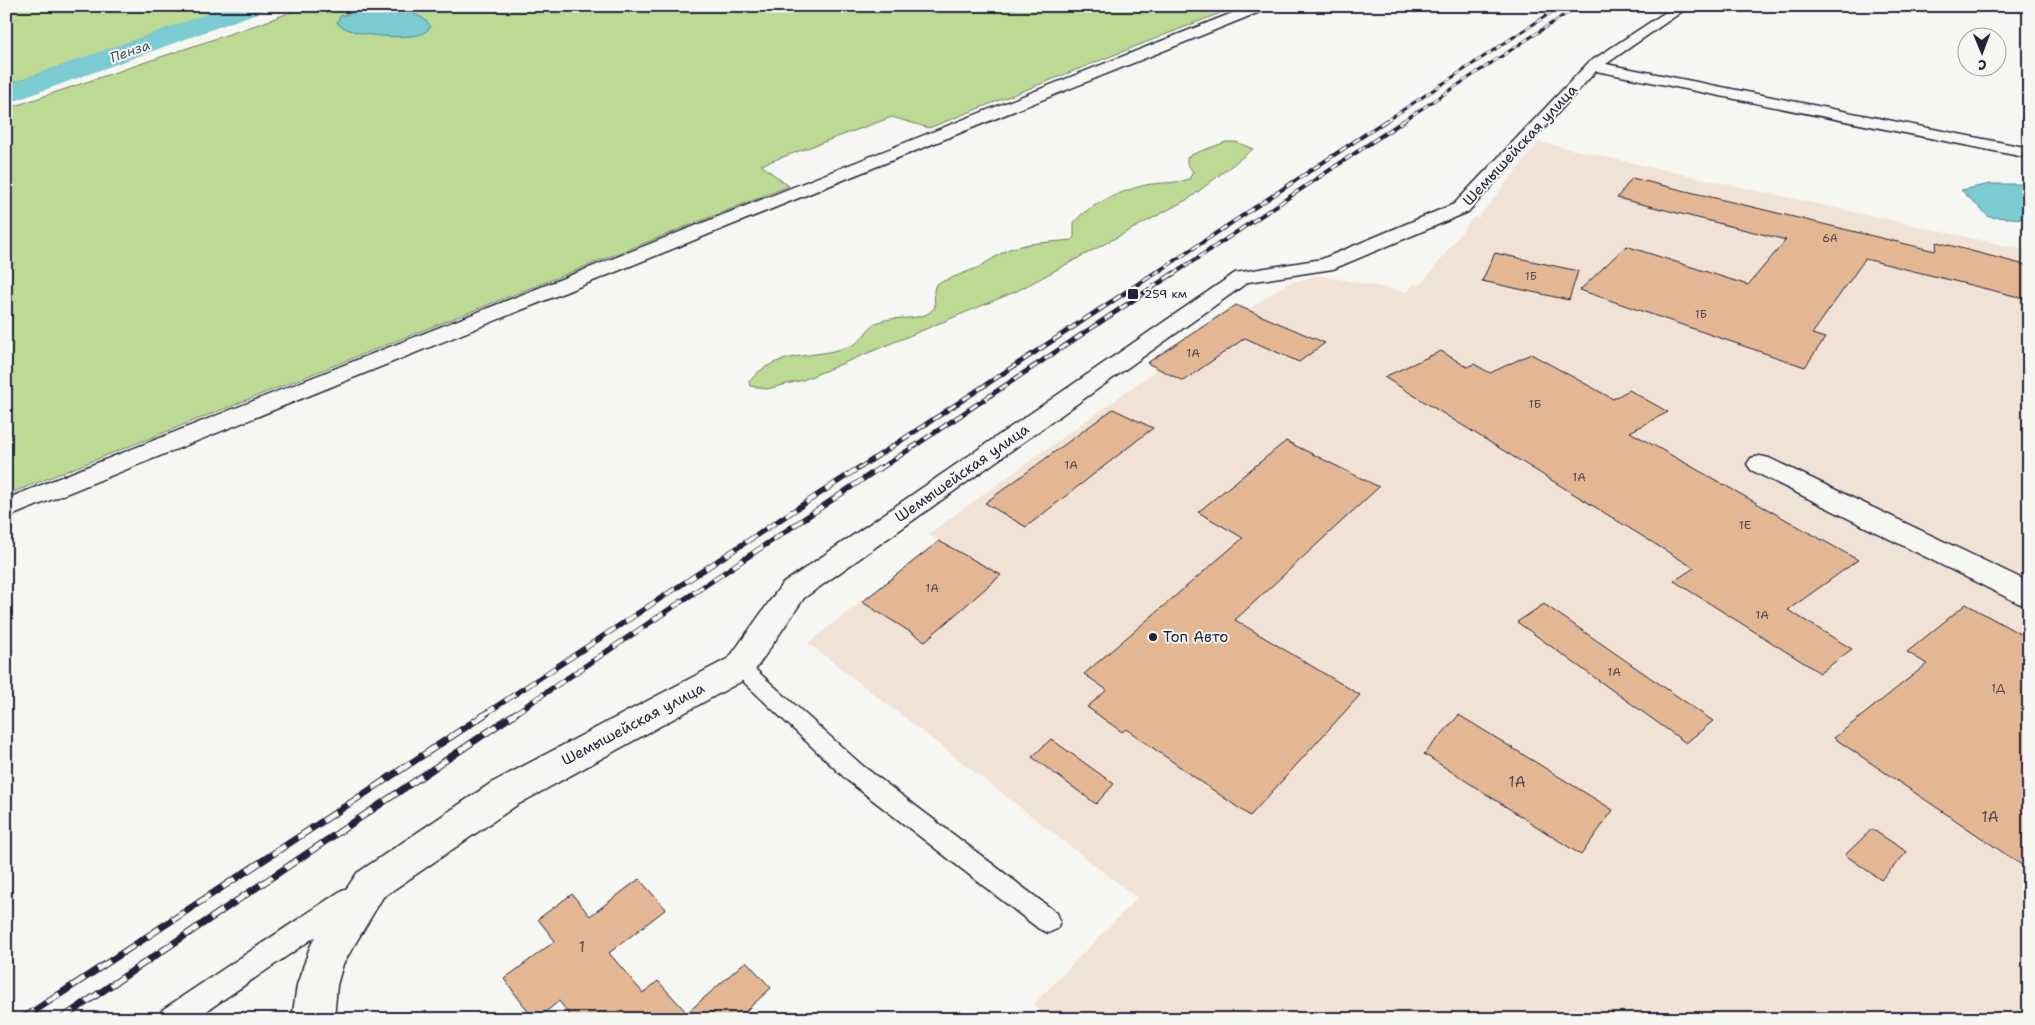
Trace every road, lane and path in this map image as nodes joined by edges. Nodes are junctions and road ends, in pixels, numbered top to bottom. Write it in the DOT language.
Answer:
graph roads {
  1 [pos="1262,6"];
  2 [pos="1684,6"];
  3 [pos="1593,66"];
  4 [pos="2029,152"];
  5 [pos="1760,464"];
  6 [pos="6,509"];
  7 [pos="2029,595"];
  8 [pos="740,667"];
  9 [pos="370,885"];
  10 [pos="1048,921"];
  11 [pos="171,1019"];
  12 [pos="313,1019"];
  1 -- 6 [label="street"];
  2 -- 3 [label="street, Шемышейская улица"];
  3 -- 4 [label="street"];
  3 -- 8 [label="street, Шемышейская улица"];
  5 -- 7 [label="street"];
  8 -- 9 [label="street, Шемышейская улица"];
  8 -- 10 [label="lane"];
  9 -- 11 [label="lane"];
  9 -- 12 [label="street, Шемышейская улица"];
}
